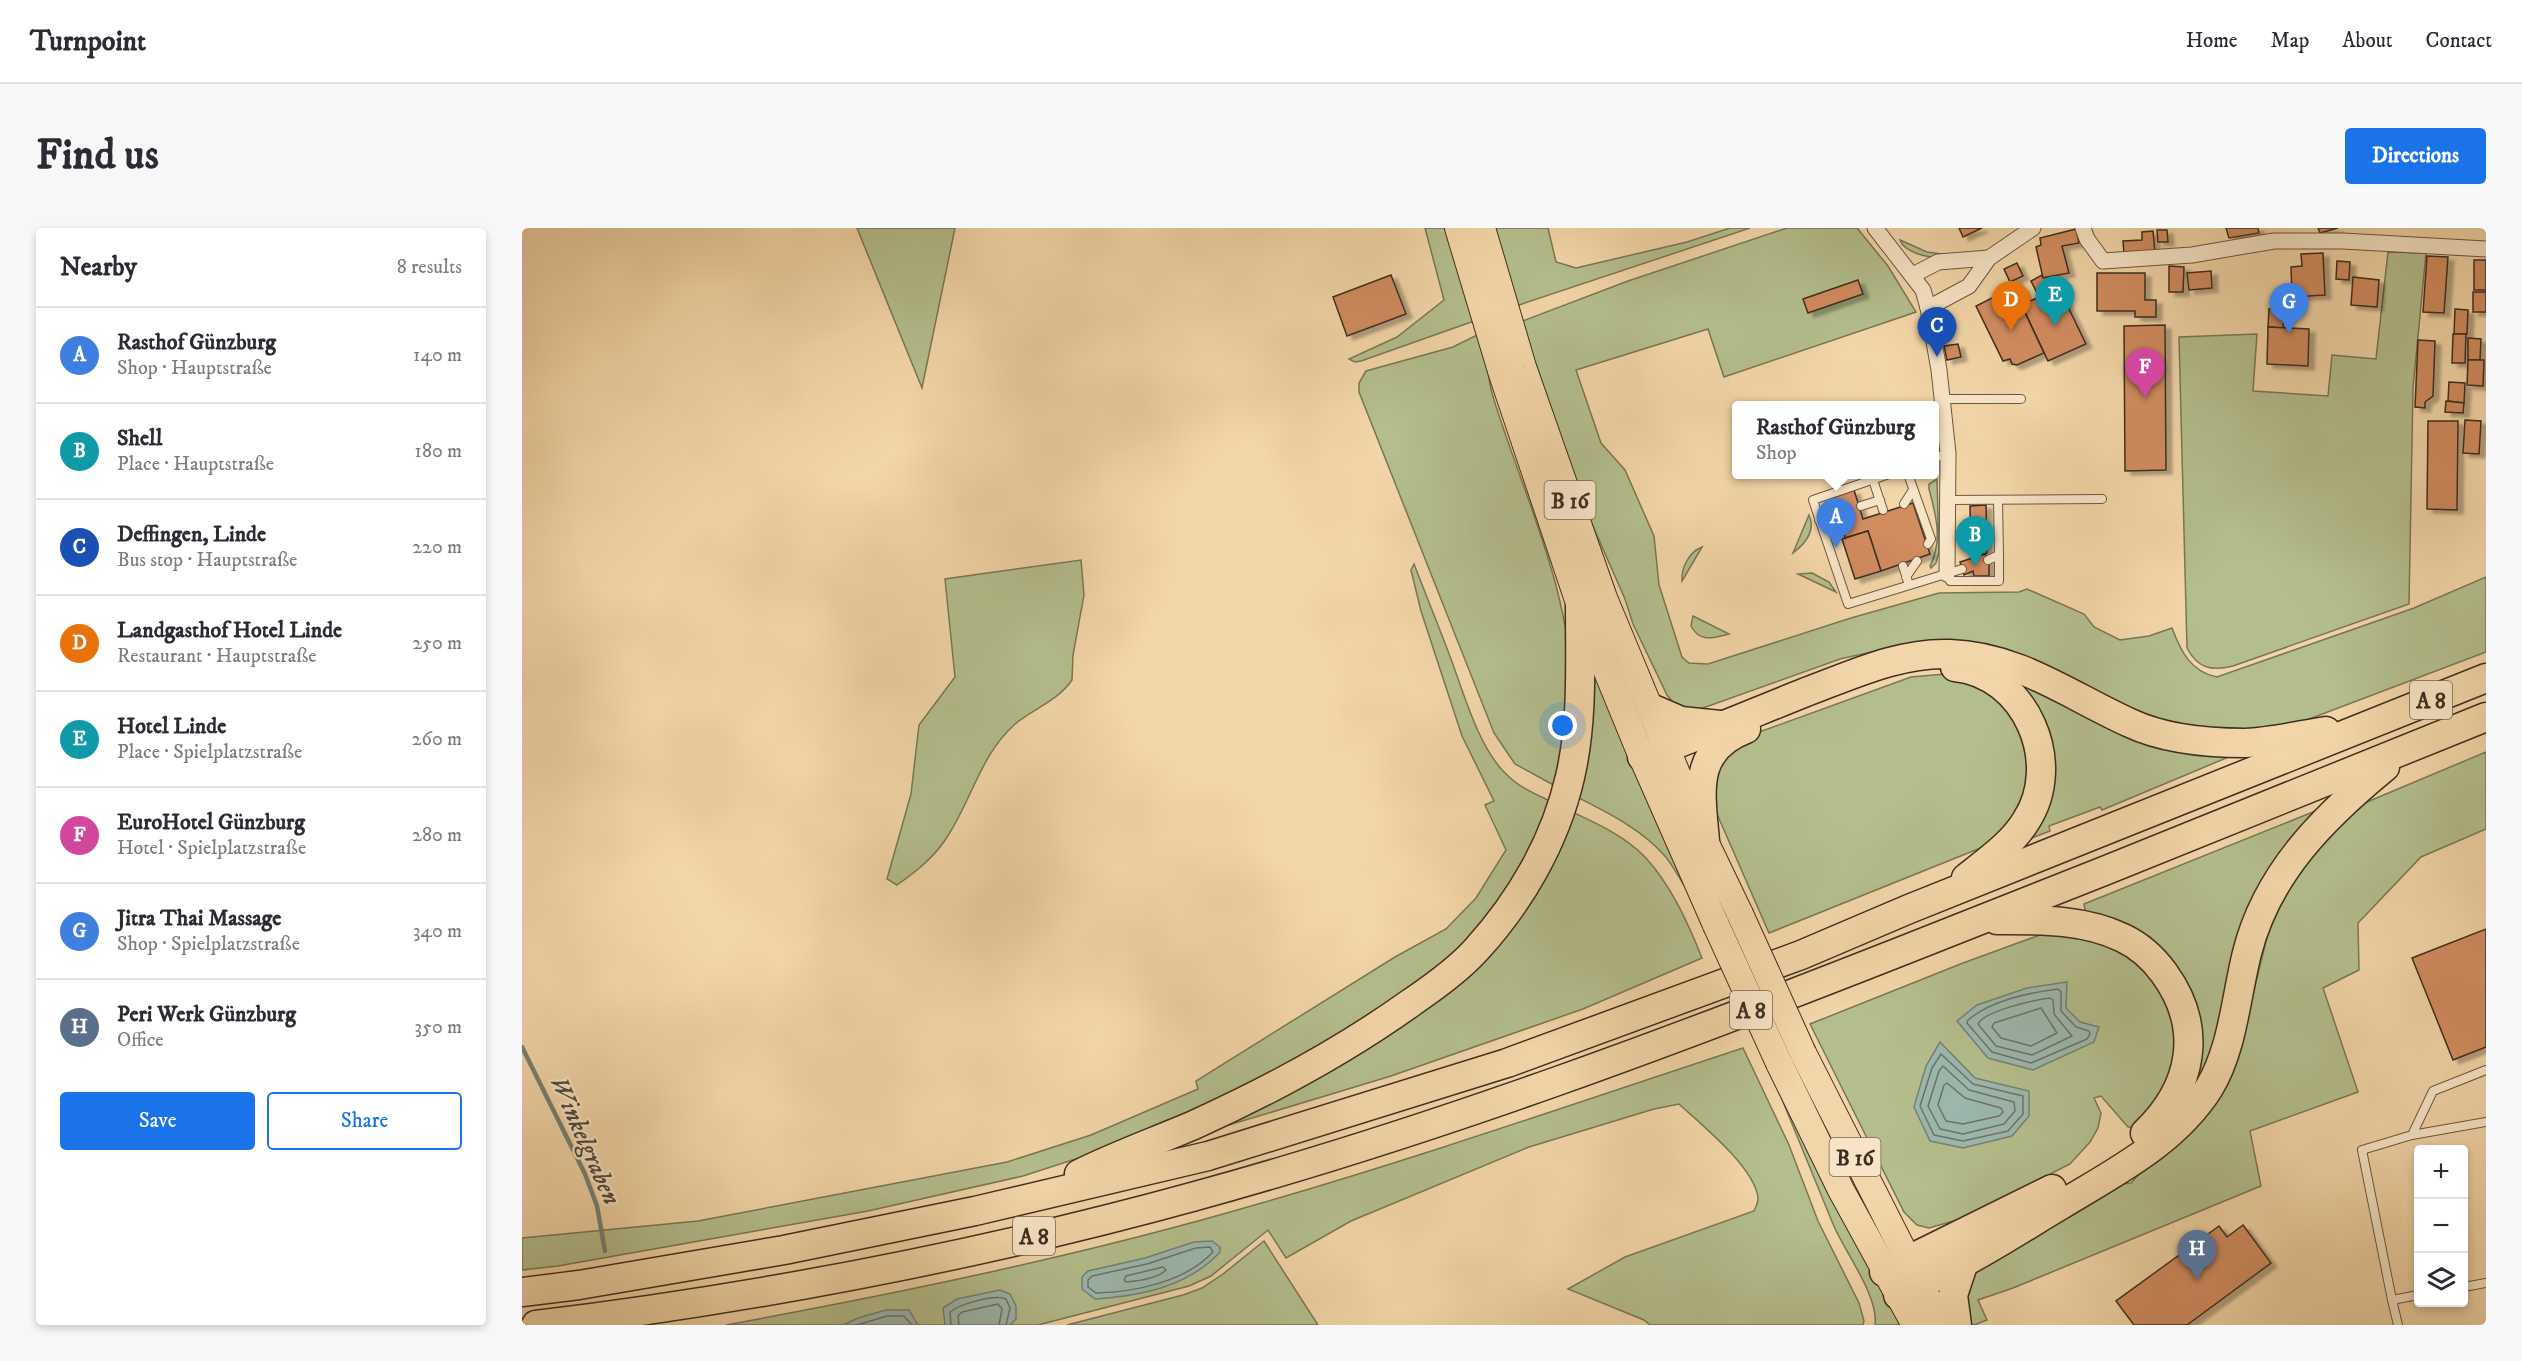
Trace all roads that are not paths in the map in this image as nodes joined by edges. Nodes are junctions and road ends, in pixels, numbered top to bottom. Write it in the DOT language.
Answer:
graph roads {
  1 [pos="1458,228"];
  2 [pos="1482,228"];
  3 [pos="1875,228"];
  4 [pos="2033,228"];
  5 [pos="2083,228"];
  6 [pos="2486,249"];
  7 [pos="1989,258"];
  8 [pos="1913,275"];
  9 [pos="1928,308"];
  10 [pos="1942,399"];
  11 [pos="2021,399"];
  12 [pos="1941,456"];
  13 [pos="1910,479"];
  14 [pos="1873,480"];
  15 [pos="1913,490"];
  16 [pos="2102,499"];
  17 [pos="1880,500"];
  18 [pos="1947,500"];
  19 [pos="1998,500"];
  20 [pos="1904,504"];
  21 [pos="1861,506"];
  22 [pos="1883,510"];
  23 [pos="1835,514"];
  24 [pos="1819,520"];
  25 [pos="1928,544"];
  26 [pos="1999,555"];
  27 [pos="1988,560"];
  28 [pos="1917,561"];
  29 [pos="1903,566"];
  30 [pos="1962,569"];
  31 [pos="1947,574"];
  32 [pos="1908,581"];
  33 [pos="1580,606"];
  34 [pos="2486,678"];
  35 [pos="1651,708"];
  36 [pos="2486,717"];
  37 [pos="2377,722"];
  38 [pos="1722,726"];
  39 [pos="2408,748"];
  40 [pos="1655,753"];
  41 [pos="1705,841"];
  42 [pos="1946,895"];
  43 [pos="1980,921"];
  44 [pos="2486,1070"];
  45 [pos="2486,1122"];
  46 [pos="2412,1135"];
  47 [pos="1030,1198"];
  48 [pos="1964,1263"];
  49 [pos="1902,1278"];
  50 [pos="2486,1283"];
  51 [pos="2468,1286"];
  52 [pos="522,1292"];
  53 [pos="2414,1297"];
  54 [pos="2392,1300"];
  55 [pos="536,1325"];
  56 [pos="1916,1325"];
  57 [pos="1941,1325"];
  58 [pos="1957,1325"];
  59 [pos="2397,1325"];
  1 -- 33 [label="main road, B 16"];
  2 -- 35 [label="main road, B 16"];
  3 -- 8 [label="street"];
  4 -- 7 [label="street"];
  5 -- 6 [label="street"];
  7 -- 8 [label="street"];
  7 -- 9 [label="street"];
  8 -- 9 [label="street"];
  9 -- 10 [label="street"];
  10 -- 11 [label="lane"];
  10 -- 12 [label="street"];
  12 -- 18 [label="street"];
  13 -- 15 [label="lane"];
  14 -- 17 [label="lane"];
  14 -- 24 [label="lane"];
  15 -- 20 [label="lane"];
  15 -- 25 [label="lane"];
  16 -- 19 [label="lane"];
  17 -- 21 [label="lane"];
  17 -- 22 [label="lane"];
  18 -- 19 [label="lane"];
  18 -- 31 [label="street"];
  19 -- 26 [label="lane"];
  23 -- 24 [label="lane"];
  24 -- 32 [label="lane"];
  26 -- 27 [label="lane"];
  26 -- 31 [label="lane"];
  28 -- 32 [label="lane"];
  29 -- 32 [label="lane"];
  30 -- 31 [label="lane"];
  31 -- 32 [label="lane"];
  33 -- 40 [label="main road, B 16"];
  33 -- 47 [label="highway"];
  34 -- 37 [label="highway, A 8"];
  35 -- 38 [label="highway"];
  35 -- 40 [label="main road, B 16"];
  36 -- 39 [label="highway, A 8"];
  37 -- 38 [label="highway"];
  37 -- 42 [label="highway, A 8"];
  38 -- 40 [label="highway"];
  39 -- 43 [label="highway, A 8"];
  39 -- 48 [label="highway"];
  40 -- 41 [label="main road, B 16"];
  40 -- 49 [label="main road, B 16, bridge"];
  41 -- 42 [label="highway"];
  41 -- 49 [label="main road, B 16, bridge"];
  42 -- 47 [label="highway, A 8"];
  43 -- 49 [label="highway"];
  43 -- 55 [label="highway, A 8"];
  44 -- 46 [label="lane"];
  45 -- 46 [label="lane"];
  46 -- 54 [label="lane"];
  47 -- 52 [label="highway, A 8"];
  48 -- 49 [label="highway"];
  48 -- 58 [label="highway"];
  49 -- 56 [label="main road, B 16"];
  49 -- 57 [label="main road, B 16"];
  50 -- 51 [label="lane"];
  53 -- 54 [label="lane"];
  54 -- 59 [label="lane"];
}
